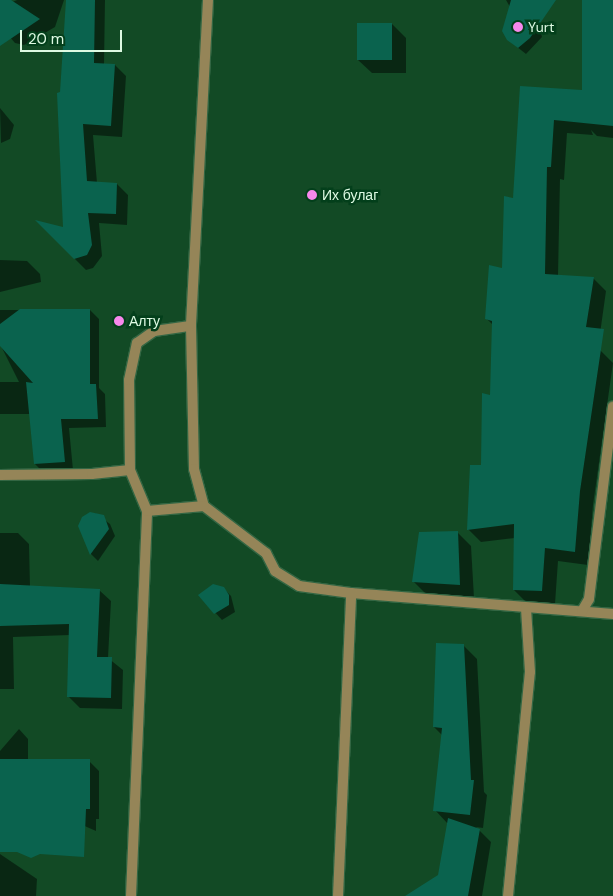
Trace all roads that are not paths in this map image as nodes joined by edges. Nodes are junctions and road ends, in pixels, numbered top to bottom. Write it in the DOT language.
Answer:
graph roads {
  1 [pos="208,0"];
  2 [pos="191,326"];
  3 [pos="613,406"];
  4 [pos="130,470"];
  5 [pos="0,475"];
  6 [pos="204,506"];
  7 [pos="147,511"];
  8 [pos="351,594"];
  9 [pos="526,608"];
  10 [pos="582,611"];
  11 [pos="613,614"];
  12 [pos="132,896"];
  13 [pos="338,896"];
  14 [pos="508,896"];
  1 -- 2 [label="street"];
  2 -- 4 [label="street"];
  2 -- 6 [label="street"];
  3 -- 10 [label="street"];
  4 -- 5 [label="street"];
  4 -- 7 [label="street"];
  6 -- 7 [label="street"];
  6 -- 8 [label="street"];
  7 -- 12 [label="street"];
  8 -- 9 [label="street"];
  8 -- 13 [label="street"];
  9 -- 10 [label="street"];
  9 -- 14 [label="street"];
  10 -- 11 [label="street"];
}
